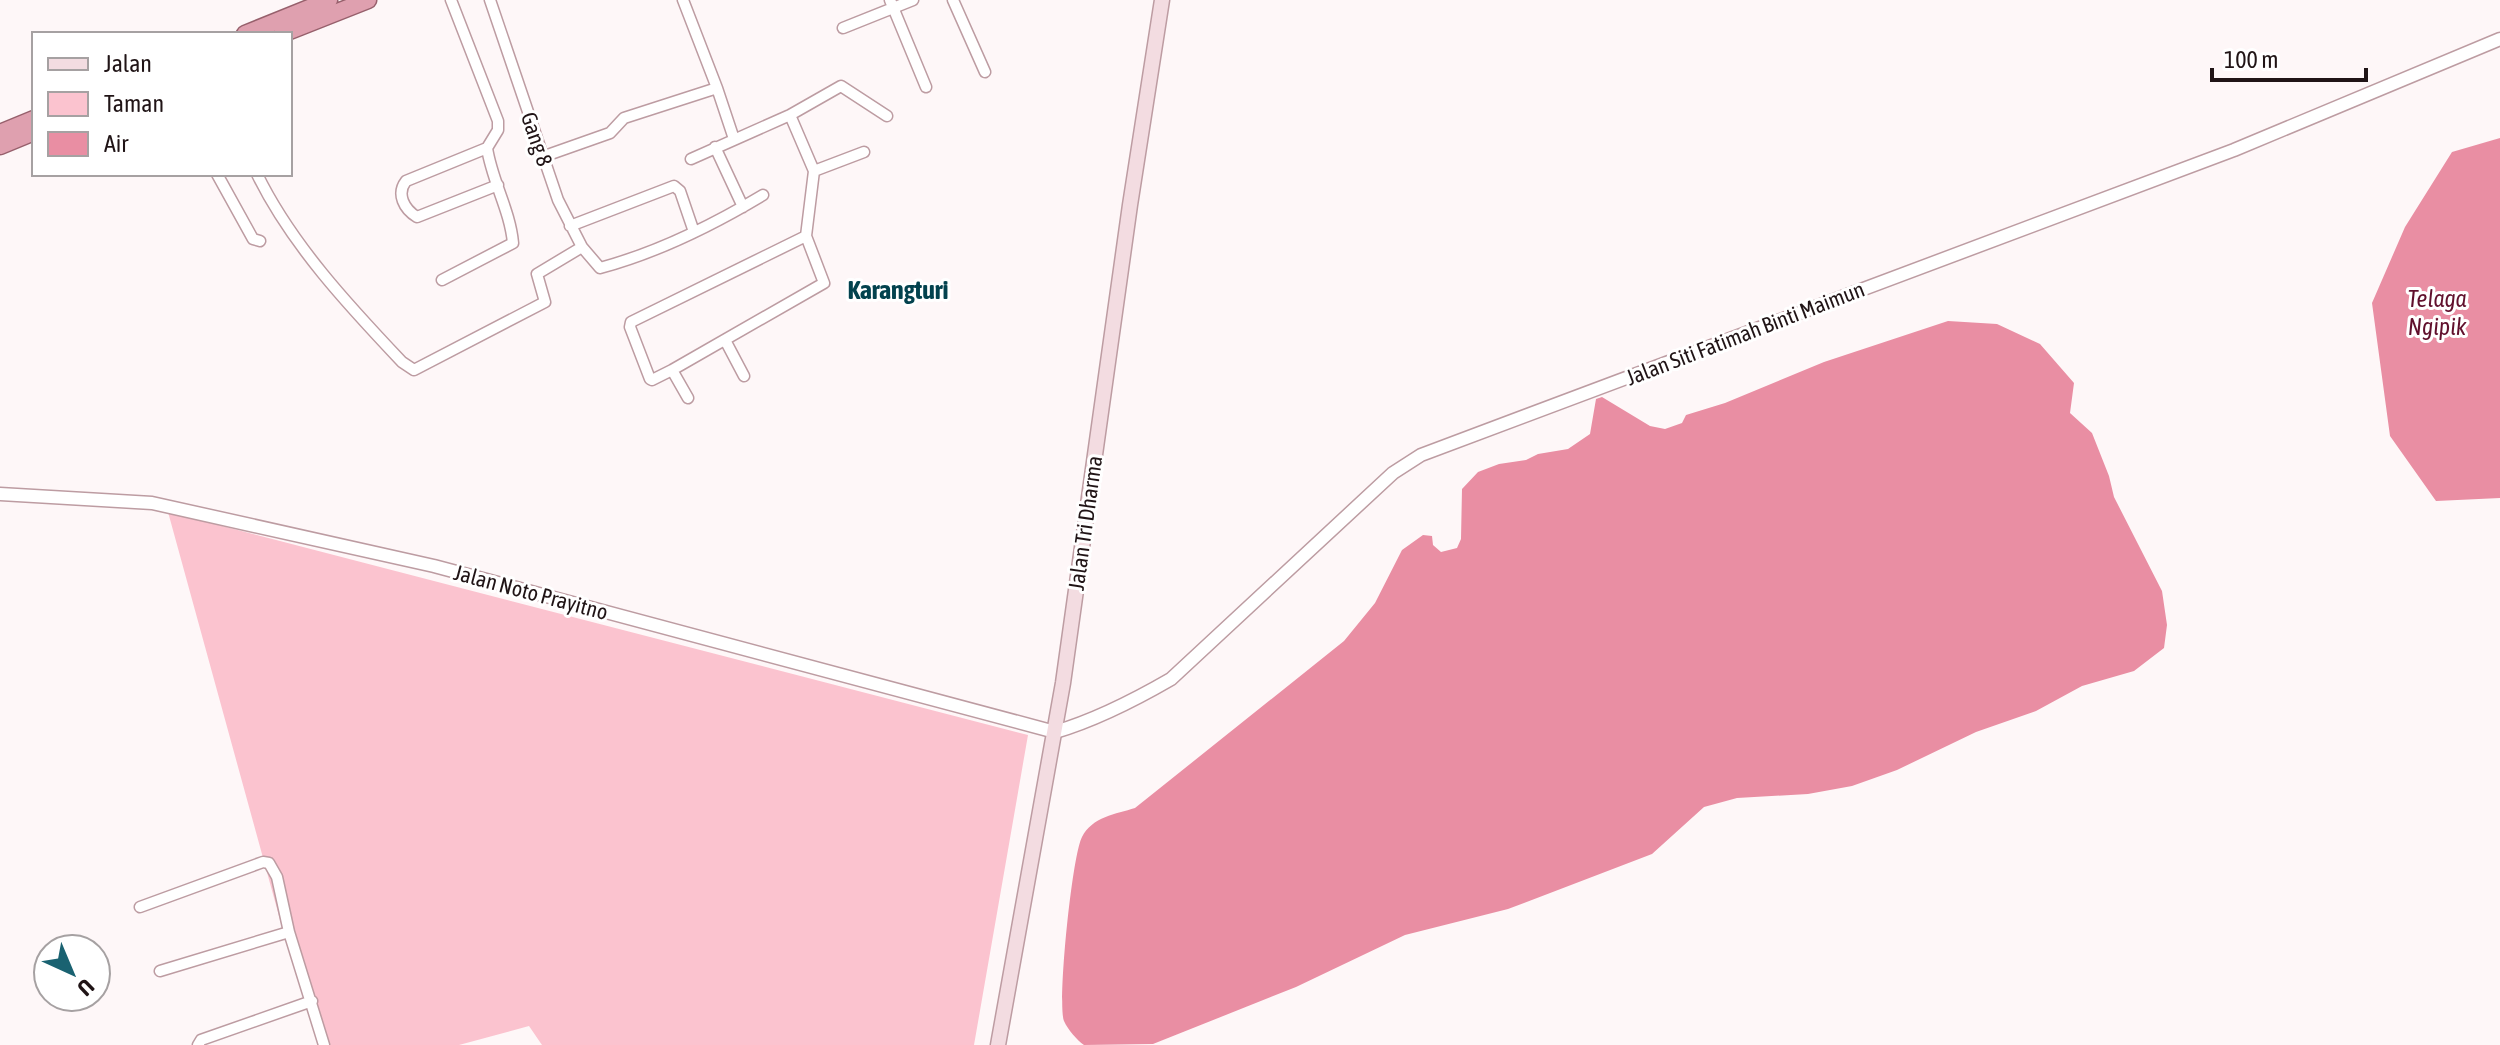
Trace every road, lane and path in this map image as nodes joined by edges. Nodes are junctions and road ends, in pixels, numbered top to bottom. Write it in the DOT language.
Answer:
graph roads {
  1 [pos="329,0"];
  2 [pos="368,0"];
  3 [pos="451,0"];
  4 [pos="490,0"];
  5 [pos="683,0"];
  6 [pos="913,0"];
  7 [pos="953,0"];
  8 [pos="1162,0"];
  9 [pos="891,4"];
  10 [pos="843,28"];
  11 [pos="250,32"];
  12 [pos="287,32"];
  13 [pos="2500,39"];
  14 [pos="985,72"];
  15 [pos="926,87"];
  16 [pos="717,88"];
  17 [pos="790,115"];
  18 [pos="887,116"];
  19 [pos="32,120"];
  20 [pos="0,133"];
  21 [pos="32,133"];
  22 [pos="734,139"];
  23 [pos="0,146"];
  24 [pos="715,147"];
  25 [pos="487,148"];
  26 [pos="864,152"];
  27 [pos="542,157"];
  28 [pos="691,159"];
  29 [pos="814,171"];
  30 [pos="218,176"];
  31 [pos="258,176"];
  32 [pos="498,185"];
  33 [pos="763,195"];
  34 [pos="743,207"];
  35 [pos="570,226"];
  36 [pos="694,232"];
  37 [pos="806,236"];
  38 [pos="260,241"];
  39 [pos="582,247"];
  40 [pos="442,280"];
  41 [pos="725,340"];
  42 [pos="672,370"];
  43 [pos="744,376"];
  44 [pos="688,398"];
  45 [pos="0,494"];
  46 [pos="1055,732"];
  47 [pos="140,907"];
  48 [pos="289,932"];
  49 [pos="160,971"];
  50 [pos="312,1001"];
  51 [pos="198,1045"];
  52 [pos="324,1045"];
  53 [pos="998,1045"];
  1 -- 11 [label="highway"];
  2 -- 12 [label="highway"];
  3 -- 25 [label="street"];
  4 -- 27 [label="street, Gang 8"];
  5 -- 16 [label="street"];
  6 -- 9 [label="street"];
  7 -- 14 [label="street"];
  8 -- 46 [label="main road, Jalan Tri Dharma"];
  9 -- 10 [label="street"];
  9 -- 15 [label="street"];
  13 -- 46 [label="street, Jalan Siti Fatimah Binti Maimun"];
  16 -- 22 [label="street"];
  16 -- 27 [label="street"];
  17 -- 18 [label="street"];
  17 -- 22 [label="street"];
  17 -- 29 [label="street"];
  19 -- 20 [label="highway"];
  21 -- 23 [label="highway"];
  22 -- 24 [label="street"];
  24 -- 28 [label="street"];
  24 -- 34 [label="street"];
  25 -- 32 [label="street"];
  25 -- 32 [label="street"];
  26 -- 29 [label="street"];
  27 -- 35 [label="street, Gang 8"];
  29 -- 37 [label="street"];
  30 -- 38 [label="street"];
  31 -- 39 [label="street"];
  32 -- 40 [label="street"];
  33 -- 34 [label="street"];
  34 -- 36 [label="street"];
  35 -- 36 [label="street"];
  35 -- 39 [label="street, Gang 8"];
  36 -- 39 [label="street, Gang 8"];
  37 -- 41 [label="street"];
  37 -- 42 [label="street"];
  41 -- 42 [label="street"];
  41 -- 43 [label="street"];
  42 -- 44 [label="street"];
  45 -- 46 [label="street, Jalan Noto Prayitno"];
  46 -- 53 [label="main road, Jalan Tri Dharma"];
  47 -- 48 [label="street"];
  48 -- 49 [label="street"];
  48 -- 50 [label="street"];
  50 -- 51 [label="street"];
  50 -- 52 [label="street"];
}
